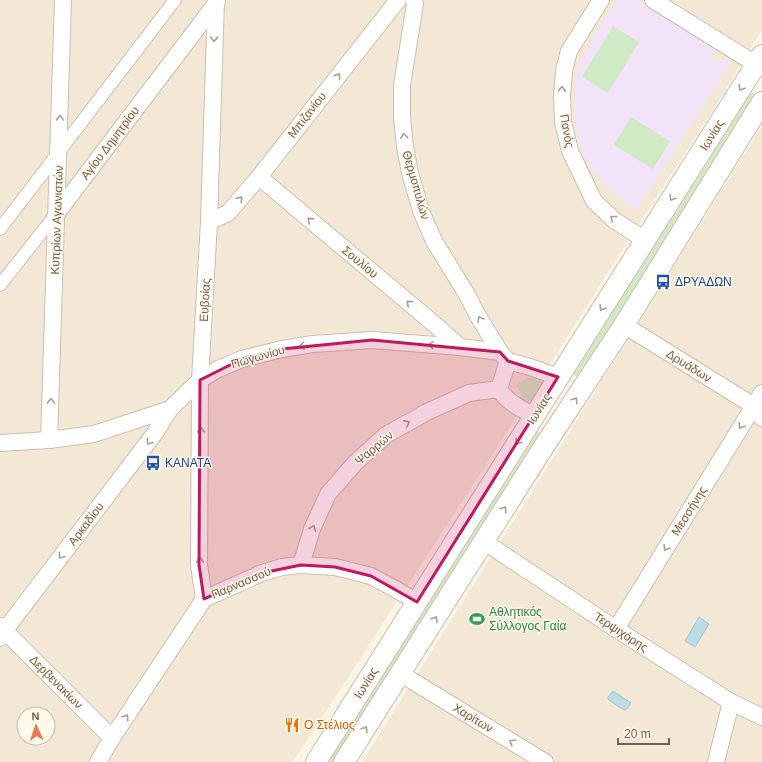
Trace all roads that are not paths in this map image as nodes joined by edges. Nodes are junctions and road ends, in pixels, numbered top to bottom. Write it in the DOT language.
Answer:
graph roads {
  1 [pos="63,0"];
  2 [pos="175,0"];
  3 [pos="398,0"];
  4 [pos="414,0"];
  5 [pos="601,0"];
  6 [pos="654,0"];
  7 [pos="217,1"];
  8 [pos="760,63"];
  9 [pos="762,102"];
  10 [pos="59,151"];
  11 [pos="259,177"];
  12 [pos="57,213"];
  13 [pos="209,222"];
  14 [pos="0,229"];
  15 [pos="645,240"];
  16 [pos="0,285"];
  17 [pos="624,325"];
  18 [pos="460,348"];
  19 [pos="504,357"];
  20 [pos="558,377"];
  21 [pos="200,380"];
  22 [pos="500,389"];
  23 [pos="759,406"];
  24 [pos="170,409"];
  25 [pos="534,416"];
  26 [pos="49,440"];
  27 [pos="0,443"];
  28 [pos="484,541"];
  29 [pos="301,565"];
  30 [pos="204,599"];
  31 [pos="417,602"];
  32 [pos="616,629"];
  33 [pos="2,631"];
  34 [pos="401,674"];
  35 [pos="731,702"];
  36 [pos="762,717"];
  37 [pos="112,738"];
  38 [pos="98,762"];
  39 [pos="316,762"];
  40 [pos="344,762"];
  41 [pos="545,762"];
  42 [pos="716,762"];
  10 -- 1 [label="street, Κυπρίων Αγωνιστών, one-way"];
  2 -- 10 [label="street"];
  11 -- 3 [label="street, Μπιζανίου, one-way"];
  19 -- 4 [label="street, Θερμοπυλών, one-way"];
  15 -- 5 [label="street, Πανός, one-way"];
  6 -- 8 [label="street"];
  7 -- 12 [label="street, Αγίου Δημητρίου"];
  7 -- 13 [label="street, Ευβοίας, one-way"];
  8 -- 15 [label="street, Ιωνίας, one-way"];
  9 -- 17 [label="street, Ιωνίας"];
  10 -- 12 [label="street, Κυπρίων Αγωνιστών"];
  10 -- 14 [label="street"];
  13 -- 11 [label="street, Μπιζανίου, one-way"];
  18 -- 11 [label="street, Σουλίου, one-way"];
  12 -- 16 [label="street, Αγίου Δημητρίου"];
  26 -- 12 [label="street, Κυπρίων Αγωνιστών, one-way"];
  13 -- 21 [label="street, Ευβοίας"];
  15 -- 20 [label="street, Ιωνίας, one-way"];
  17 -- 23 [label="street, Δρυάδων"];
  28 -- 17 [label="street, Ιωνίας, one-way"];
  18 -- 19 [label="street, Πωγωνίου"];
  18 -- 21 [label="street, Πωγωνίου, one-way"];
  19 -- 20 [label="street, Πωγωνίου"];
  19 -- 22 [label="street"];
  20 -- 25 [label="street, Ιωνίας"];
  21 -- 24 [label="street, Πωγωνίου"];
  30 -- 21 [label="street, Ευβοίας, one-way"];
  22 -- 25 [label="street"];
  29 -- 22 [label="street, Ψαρρών, one-way"];
  23 -- 32 [label="street, Μεσσήνης, one-way"];
  24 -- 26 [label="street, Πωγωνίου"];
  24 -- 33 [label="street, Αρκαδίου, one-way"];
  25 -- 31 [label="street, Ιωνίας, one-way"];
  26 -- 27 [label="street, Πωγωνίου"];
  28 -- 32 [label="street, Τερψιχόρης"];
  34 -- 28 [label="street, Ιωνίας, one-way"];
  29 -- 30 [label="street, Παρνασσού"];
  29 -- 31 [label="street, Παρνασσού"];
  37 -- 30 [label="street, Παρνασσού, one-way"];
  31 -- 39 [label="street, Ιωνίας"];
  32 -- 35 [label="street, Τερψιχόρης"];
  33 -- 37 [label="street, Δερβενακίων"];
  40 -- 34 [label="street, Ιωνίας, one-way"];
  41 -- 34 [label="street, Χαρίτων, one-way"];
  35 -- 36 [label="street, Τερψιχόρης"];
  35 -- 42 [label="street"];
  37 -- 38 [label="street, Παρνασσού"];
}
